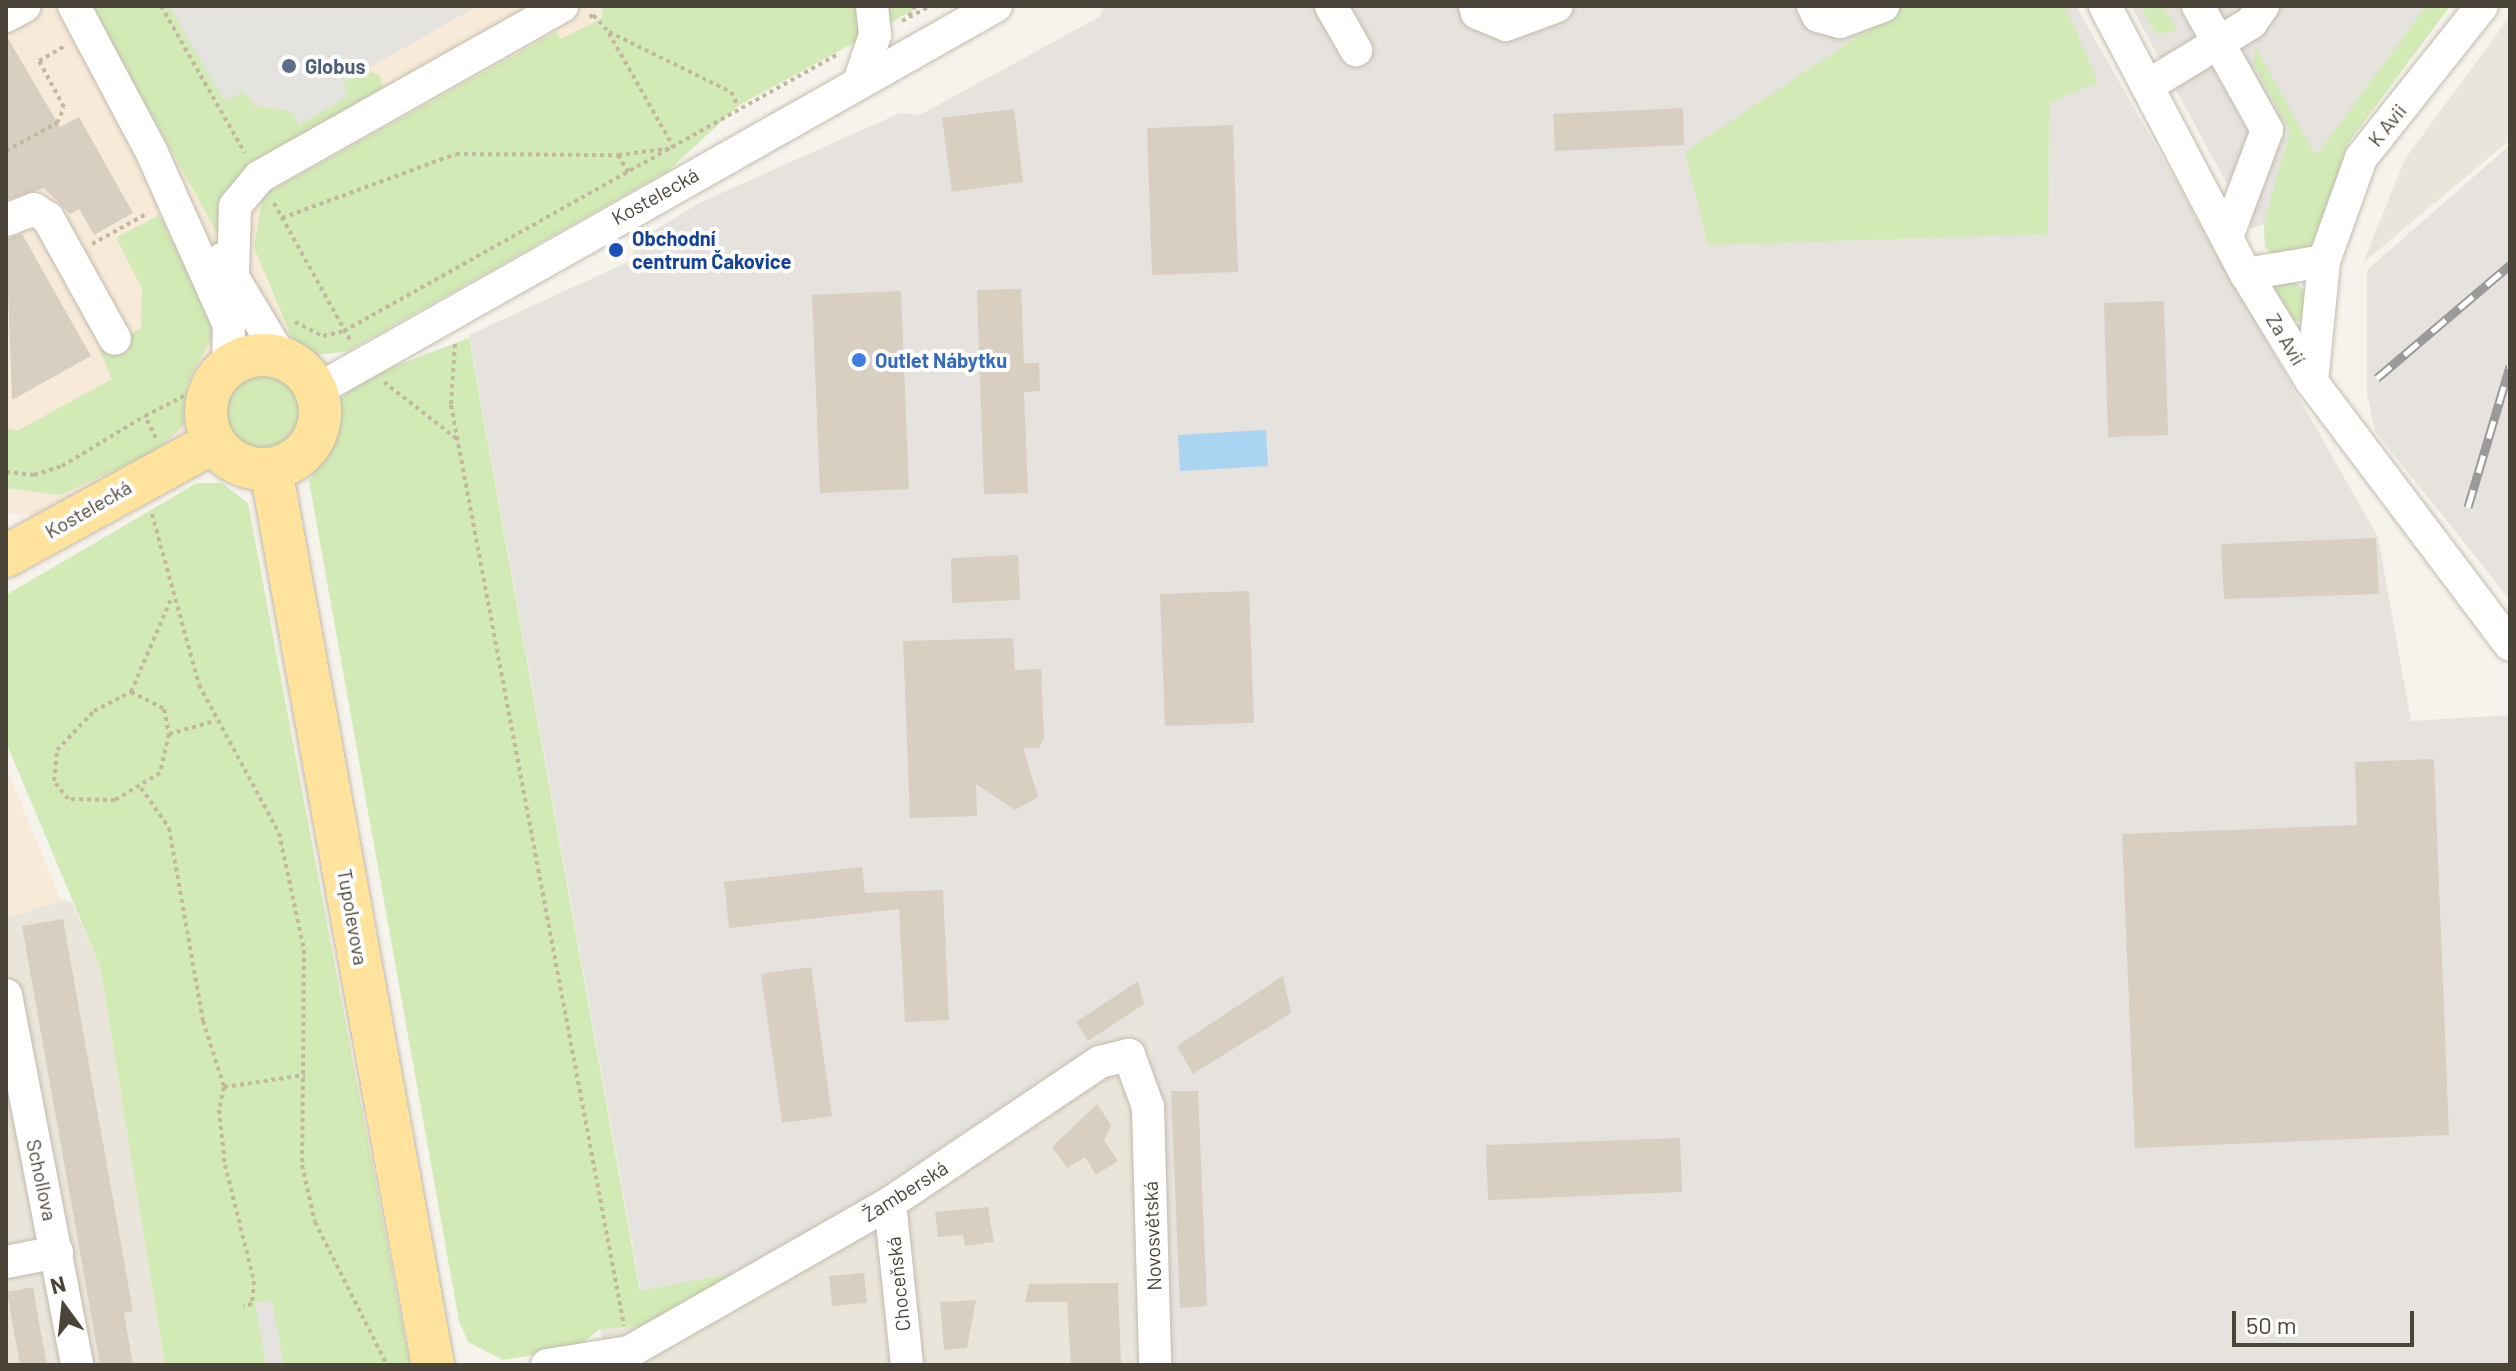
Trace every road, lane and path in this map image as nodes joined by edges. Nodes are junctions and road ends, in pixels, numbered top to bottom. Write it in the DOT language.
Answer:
graph roads {
  1 [pos="25,6"];
  2 [pos="74,6"];
  3 [pos="562,6"];
  4 [pos="902,6"];
  5 [pos="915,6"];
  6 [pos="930,6"];
  7 [pos="996,6"];
  8 [pos="1331,6"];
  9 [pos="1475,6"];
  10 [pos="1557,6"];
  11 [pos="1813,6"];
  12 [pos="1883,6"];
  13 [pos="2105,6"];
  14 [pos="2198,6"];
  15 [pos="2263,6"];
  16 [pos="2482,6"];
  17 [pos="593,15"];
  18 [pos="6,16"];
  19 [pos="908,18"];
  20 [pos="873,20"];
  21 [pos="607,30"];
  22 [pos="2217,42"];
  23 [pos="67,45"];
  24 [pos="1356,50"];
  25 [pos="859,82"];
  26 [pos="2147,86"];
  27 [pos="738,106"];
  28 [pos="674,148"];
  29 [pos="6,151"];
  30 [pos="152,153"];
  31 [pos="282,218"];
  32 [pos="6,220"];
  33 [pos="135,221"];
  34 [pos="2227,237"];
  35 [pos="69,256"];
  36 [pos="2324,261"];
  37 [pos="2246,274"];
  38 [pos="233,275"];
  39 [pos="282,316"];
  40 [pos="456,338"];
  41 [pos="115,339"];
  42 [pos="281,357"];
  43 [pos="216,366"];
  44 [pos="377,375"];
  45 [pos="2312,382"];
  46 [pos="317,390"];
  47 [pos="145,416"];
  48 [pos="457,439"];
  49 [pos="214,442"];
  50 [pos="166,464"];
  51 [pos="271,469"];
  52 [pos="6,472"];
  53 [pos="148,500"];
  54 [pos="6,556"];
  55 [pos="172,596"];
  56 [pos="2510,645"];
  57 [pos="131,692"];
  58 [pos="215,721"];
  59 [pos="169,734"];
  60 [pos="141,788"];
  61 [pos="7,1011"];
  62 [pos="305,1075"];
  63 [pos="224,1087"];
  64 [pos="1148,1107"];
  65 [pos="890,1203"];
  66 [pos="57,1252"];
  67 [pos="6,1262"];
  68 [pos="243,1306"];
  69 [pos="630,1358"];
  70 [pos="77,1365"];
  71 [pos="387,1365"];
  72 [pos="433,1365"];
  73 [pos="547,1365"];
  74 [pos="907,1365"];
  75 [pos="1155,1365"];
  1 -- 18 [label="street"];
  2 -- 30 [label="street"];
  3 -- 38 [label="street"];
  4 -- 19 [label="path"];
  5 -- 19 [label="path"];
  6 -- 19 [label="path"];
  7 -- 25 [label="street, Kostelecká"];
  8 -- 24 [label="street"];
  9 -- 10 [label="street"];
  11 -- 12 [label="street"];
  13 -- 26 [label="street, Za Avií"];
  14 -- 22 [label="street"];
  15 -- 22 [label="street"];
  16 -- 36 [label="street, K Avii"];
  17 -- 21 [label="path"];
  19 -- 20 [label="path"];
  20 -- 25 [label="street"];
  20 -- 27 [label="path"];
  21 -- 27 [label="path"];
  21 -- 28 [label="path"];
  22 -- 26 [label="street"];
  22 -- 34 [label="street"];
  23 -- 29 [label="path"];
  25 -- 46 [label="street, Kostelecká"];
  26 -- 34 [label="street, Za Avií"];
  27 -- 28 [label="path"];
  28 -- 31 [label="path"];
  28 -- 39 [label="path"];
  30 -- 38 [label="street"];
  30 -- 43 [label="street"];
  32 -- 35 [label="street"];
  33 -- 35 [label="path"];
  34 -- 37 [label="street, Za Avií"];
  35 -- 41 [label="street"];
  36 -- 37 [label="street"];
  36 -- 45 [label="street, K Avii"];
  37 -- 45 [label="street, Za Avií"];
  38 -- 42 [label="street"];
  40 -- 48 [label="path"];
  42 -- 43 [label="main road"];
  42 -- 46 [label="main road"];
  43 -- 47 [label="path"];
  43 -- 49 [label="main road"];
  44 -- 48 [label="path"];
  45 -- 56 [label="street, Za Avií"];
  46 -- 51 [label="main road"];
  47 -- 50 [label="path"];
  47 -- 52 [label="path"];
  48 -- 69 [label="path"];
  49 -- 50 [label="main road, Kostelecká"];
  49 -- 51 [label="main road"];
  50 -- 54 [label="main road, Kostelecká"];
  51 -- 72 [label="main road, Tupolevova"];
  53 -- 55 [label="path"];
  55 -- 57 [label="path"];
  55 -- 58 [label="path"];
  57 -- 59 [label="path"];
  57 -- 60 [label="path"];
  58 -- 59 [label="path"];
  58 -- 62 [label="path"];
  59 -- 60 [label="path"];
  60 -- 63 [label="path"];
  61 -- 66 [label="street, Schollova"];
  62 -- 63 [label="path"];
  62 -- 71 [label="path"];
  63 -- 68 [label="path"];
  64 -- 65 [label="street, Žamberská"];
  64 -- 75 [label="street, Novosvětská"];
  65 -- 69 [label="street, Žamberská"];
  65 -- 74 [label="street, Choceňská"];
  66 -- 67 [label="street"];
  66 -- 70 [label="street, Schollova"];
  69 -- 73 [label="street"];
}
